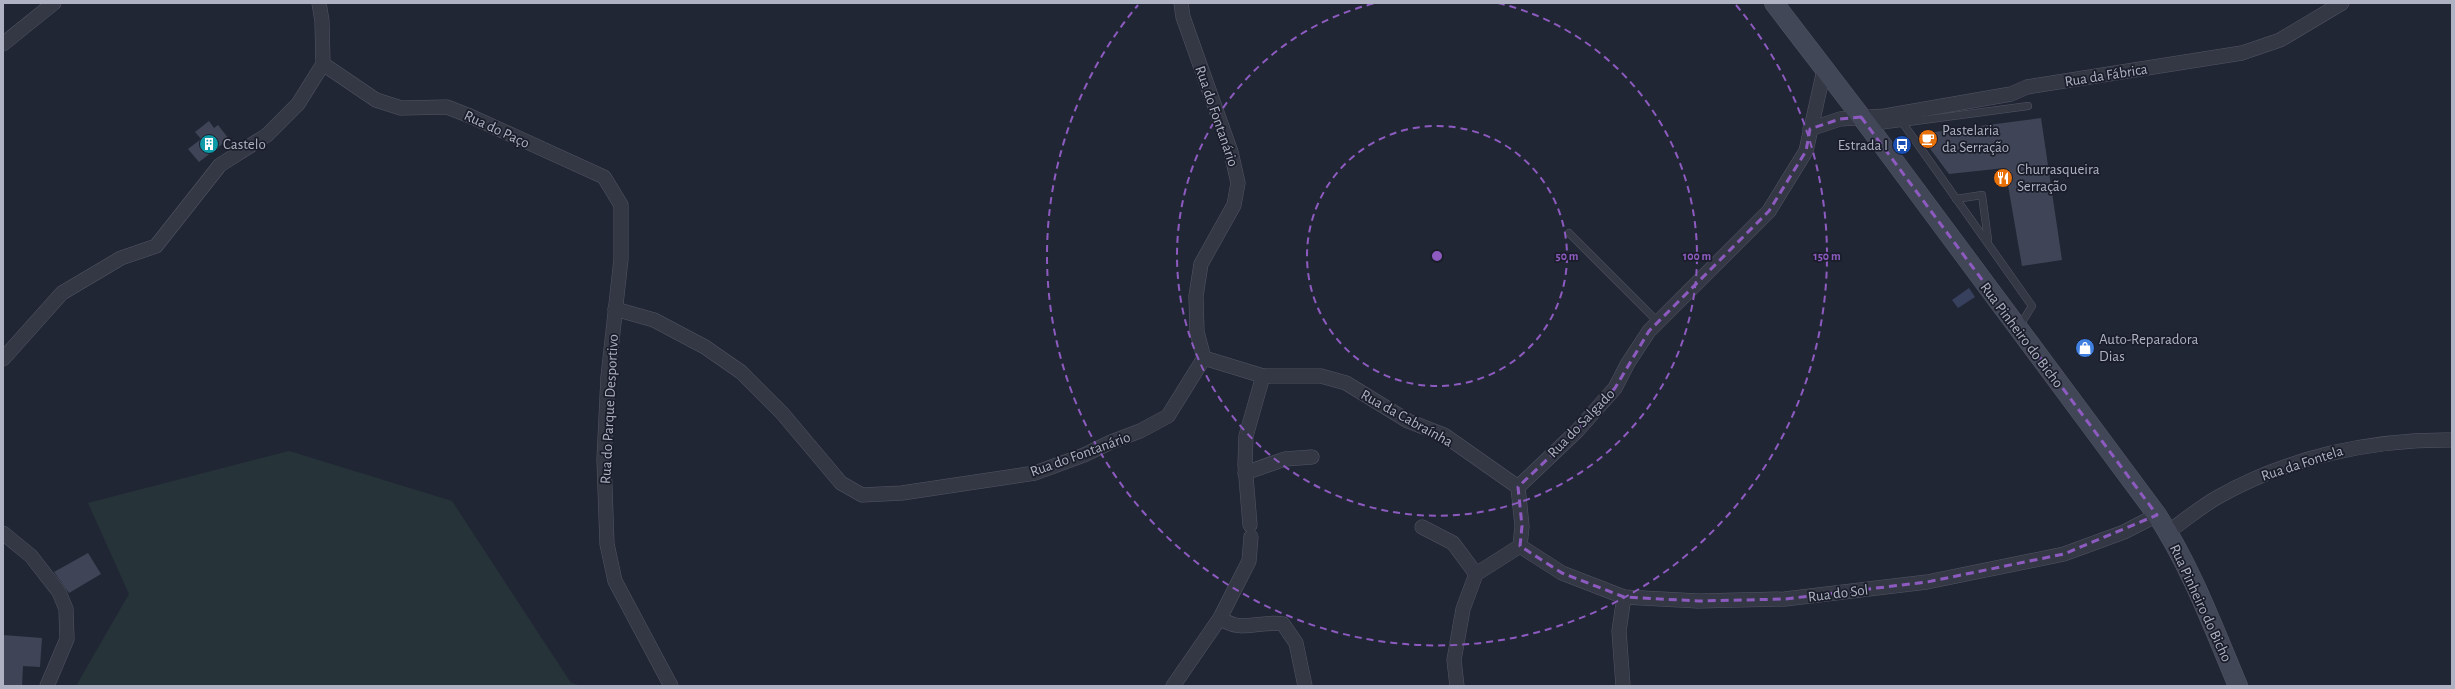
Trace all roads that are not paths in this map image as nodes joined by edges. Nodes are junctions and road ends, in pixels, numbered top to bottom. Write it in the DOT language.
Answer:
graph roads {
  1 [pos="54,3"];
  2 [pos="319,3"];
  3 [pos="1181,3"];
  4 [pos="1774,3"];
  5 [pos="2342,3"];
  6 [pos="3,44"];
  7 [pos="323,64"];
  8 [pos="1824,70"];
  9 [pos="2028,106"];
  10 [pos="1865,122"];
  11 [pos="1902,122"];
  12 [pos="1810,129"];
  13 [pos="1956,199"];
  14 [pos="1569,232"];
  15 [pos="1988,242"];
  16 [pos="616,309"];
  17 [pos="1658,322"];
  18 [pos="2018,329"];
  19 [pos="3,358"];
  20 [pos="1204,358"];
  21 [pos="1262,376"];
  22 [pos="2452,440"];
  23 [pos="1312,457"];
  24 [pos="1245,473"];
  25 [pos="1518,487"];
  26 [pos="2157,515"];
  27 [pos="1422,527"];
  28 [pos="2168,532"];
  29 [pos="3,533"];
  30 [pos="1520,546"];
  31 [pos="1476,574"];
  32 [pos="1624,597"];
  33 [pos="1220,618"];
  34 [pos="47,686"];
  35 [pos="672,686"];
  36 [pos="1173,686"];
  37 [pos="1305,686"];
  38 [pos="1457,686"];
  39 [pos="1623,686"];
  40 [pos="2238,686"];
  1 -- 6 [label="street"];
  2 -- 7 [label="street"];
  3 -- 20 [label="street, Rua do Fontanário"];
  4 -- 8 [label="main road, Rua Pinheiro do Bicho"];
  5 -- 10 [label="street, Rua da Fábrica"];
  7 -- 16 [label="street, Rua do Paço"];
  7 -- 19 [label="street"];
  8 -- 10 [label="main road, Rua Pinheiro do Bicho"];
  8 -- 12 [label="street, Rua do Salgado"];
  9 -- 11 [label="lane"];
  10 -- 11 [label="lane"];
  10 -- 12 [label="street"];
  10 -- 18 [label="main road, Rua Pinheiro do Bicho"];
  11 -- 13 [label="lane"];
  12 -- 17 [label="street, Rua do Salgado"];
  13 -- 15 [label="lane"];
  13 -- 15 [label="lane"];
  14 -- 17 [label="lane"];
  15 -- 18 [label="lane"];
  16 -- 20 [label="street, Rua do Fontanário"];
  16 -- 35 [label="street, Rua do Parque Desportivo"];
  17 -- 25 [label="street, Rua do Salgado"];
  18 -- 26 [label="main road, Rua Pinheiro do Bicho"];
  20 -- 21 [label="street, Rua da Cabraínha"];
  21 -- 24 [label="street"];
  21 -- 25 [label="street, Rua da Cabraínha"];
  22 -- 28 [label="street, Rua da Fontela"];
  23 -- 24 [label="street"];
  24 -- 33 [label="street"];
  25 -- 30 [label="street"];
  26 -- 28 [label="main road, Rua Pinheiro do Bicho"];
  26 -- 32 [label="street, Rua do Sol"];
  27 -- 31 [label="street"];
  28 -- 40 [label="main road, Rua Pinheiro do Bicho"];
  29 -- 34 [label="street"];
  30 -- 31 [label="street"];
  30 -- 32 [label="street, Rua do Sol"];
  31 -- 38 [label="street"];
  32 -- 39 [label="street"];
  33 -- 36 [label="street"];
  33 -- 37 [label="street"];
}
